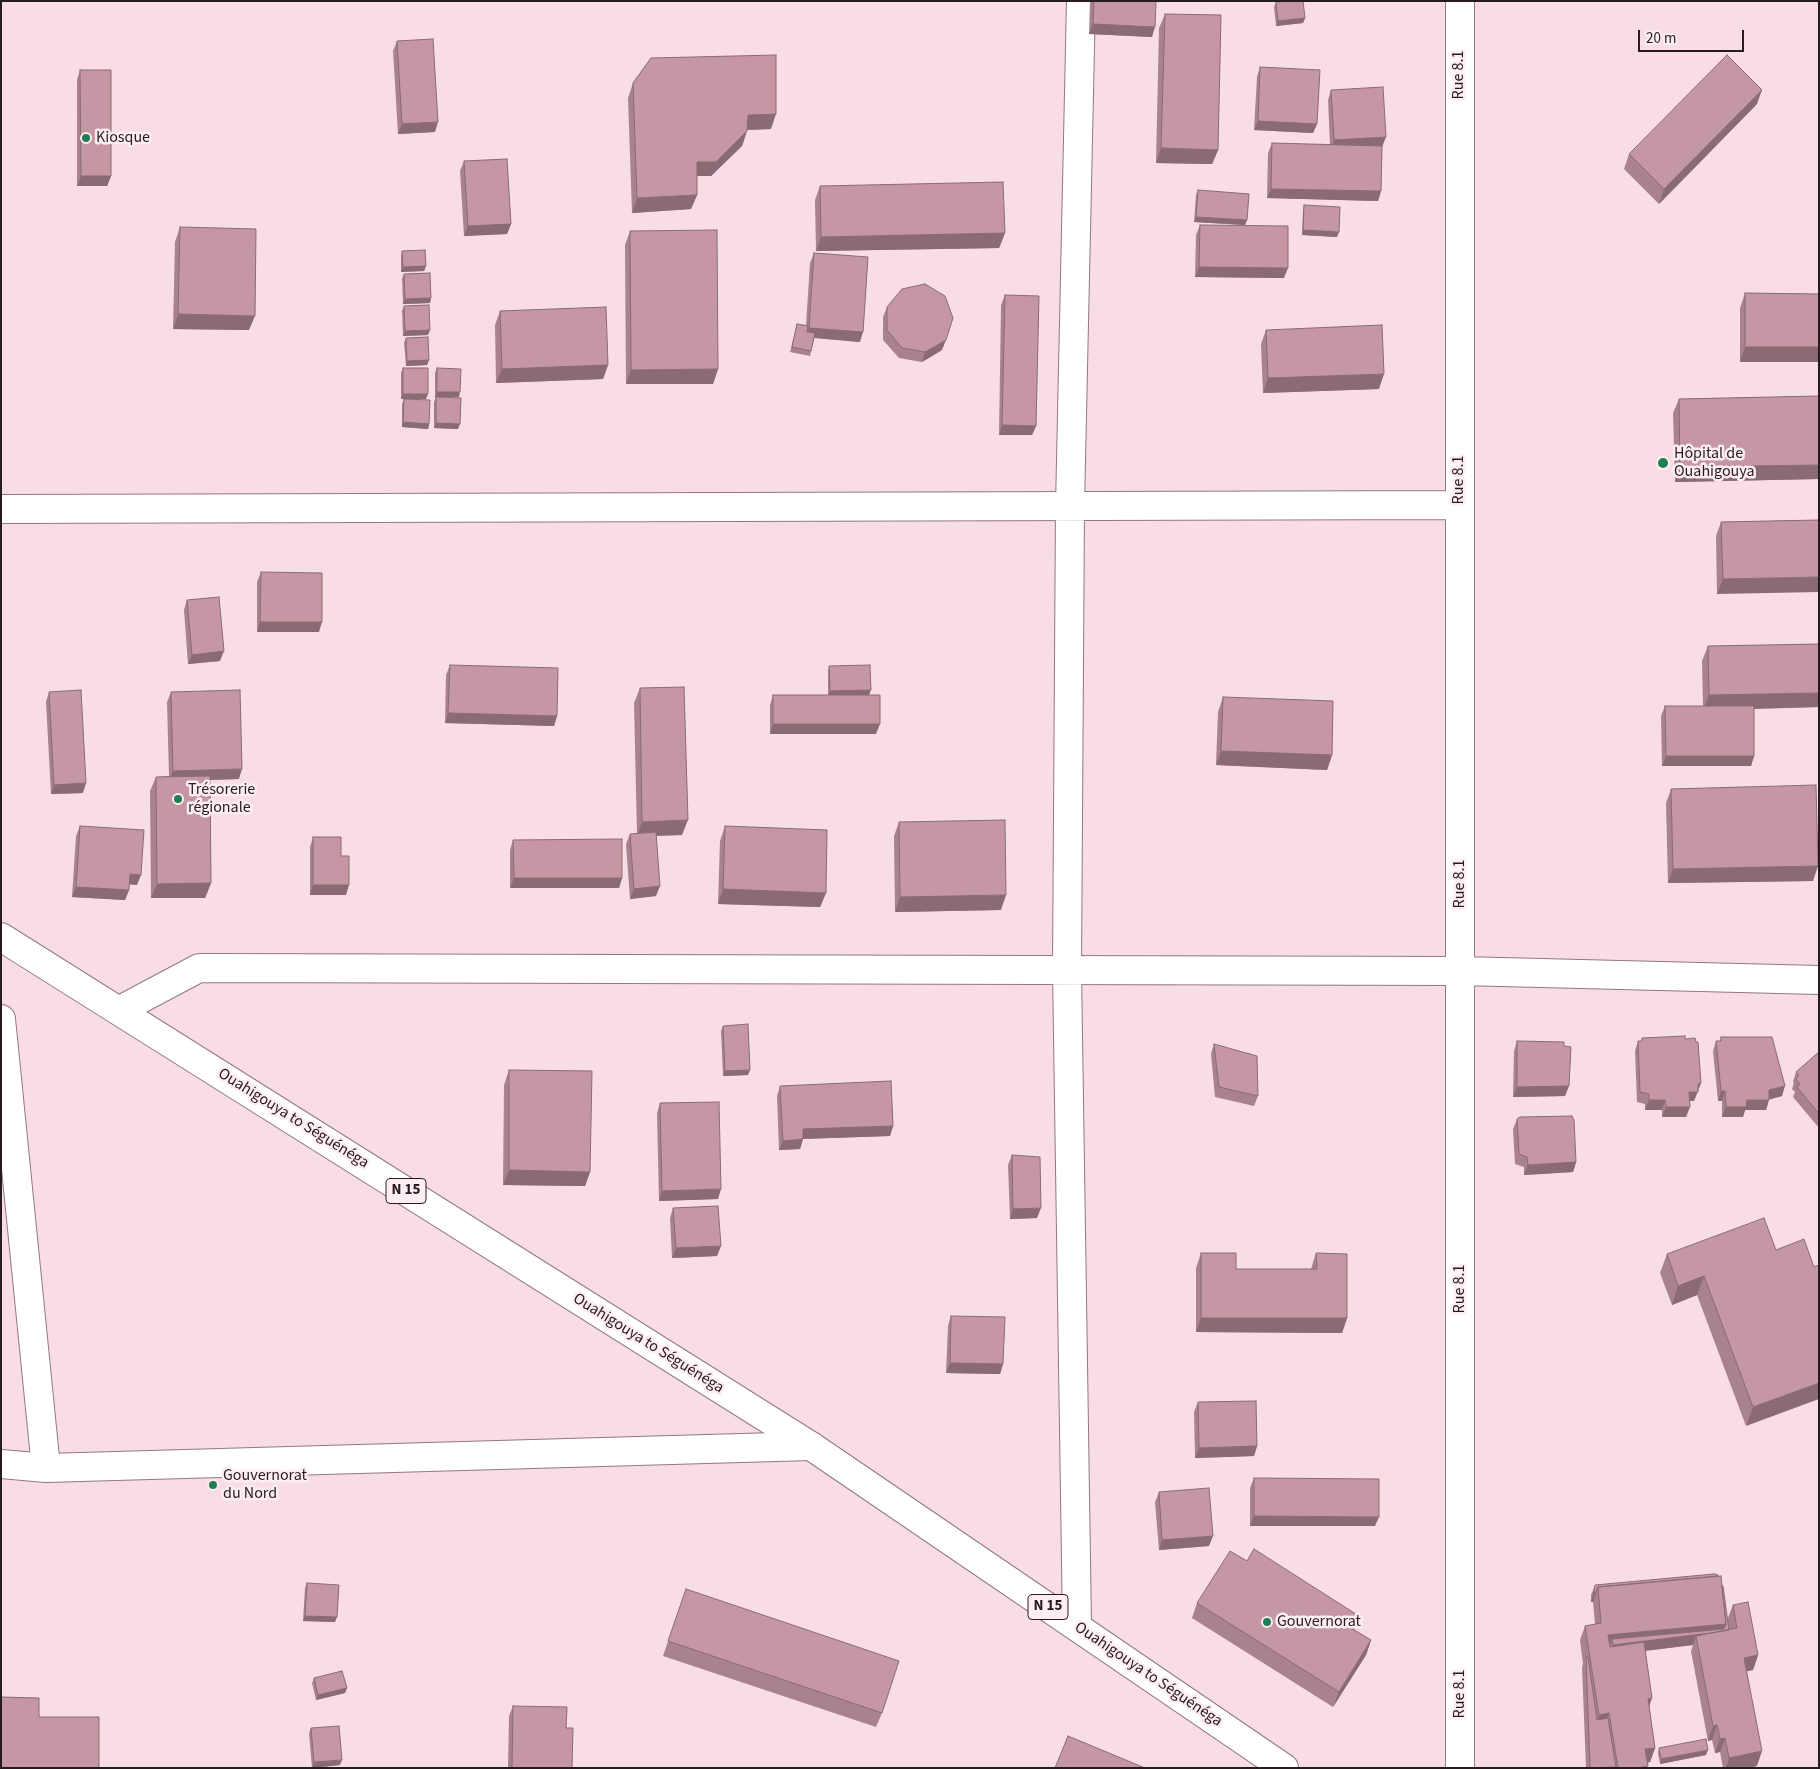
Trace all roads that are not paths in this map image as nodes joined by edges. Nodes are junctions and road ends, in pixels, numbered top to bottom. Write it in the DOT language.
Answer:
graph roads {
  1 [pos="1081,1"];
  2 [pos="1460,1"];
  3 [pos="1458,505"];
  4 [pos="1070,506"];
  5 [pos="1,508"];
  6 [pos="1,937"];
  7 [pos="1068,970"];
  8 [pos="1461,971"];
  9 [pos="1819,980"];
  10 [pos="120,1010"];
  11 [pos="1,1019"];
  12 [pos="811,1446"];
  13 [pos="1,1464"];
  14 [pos="46,1468"];
  15 [pos="1077,1626"];
  16 [pos="1284,1768"];
  17 [pos="1460,1768"];
  1 -- 4 [label="street"];
  2 -- 3 [label="street, Rue 8.1"];
  3 -- 4 [label="street"];
  3 -- 8 [label="street, Rue 8.1"];
  4 -- 5 [label="street"];
  4 -- 7 [label="street"];
  6 -- 10 [label="street, Ouahigouya to Séguénéga / N 15"];
  7 -- 8 [label="street"];
  7 -- 10 [label="street"];
  7 -- 15 [label="street"];
  8 -- 9 [label="street"];
  8 -- 17 [label="street, Rue 8.1"];
  10 -- 12 [label="street, Ouahigouya to Séguénéga / N 15"];
  11 -- 14 [label="street"];
  12 -- 14 [label="street"];
  12 -- 15 [label="street, Ouahigouya to Séguénéga / N 15"];
  13 -- 14 [label="street"];
  15 -- 16 [label="street, Ouahigouya to Séguénéga / N 15"];
}
